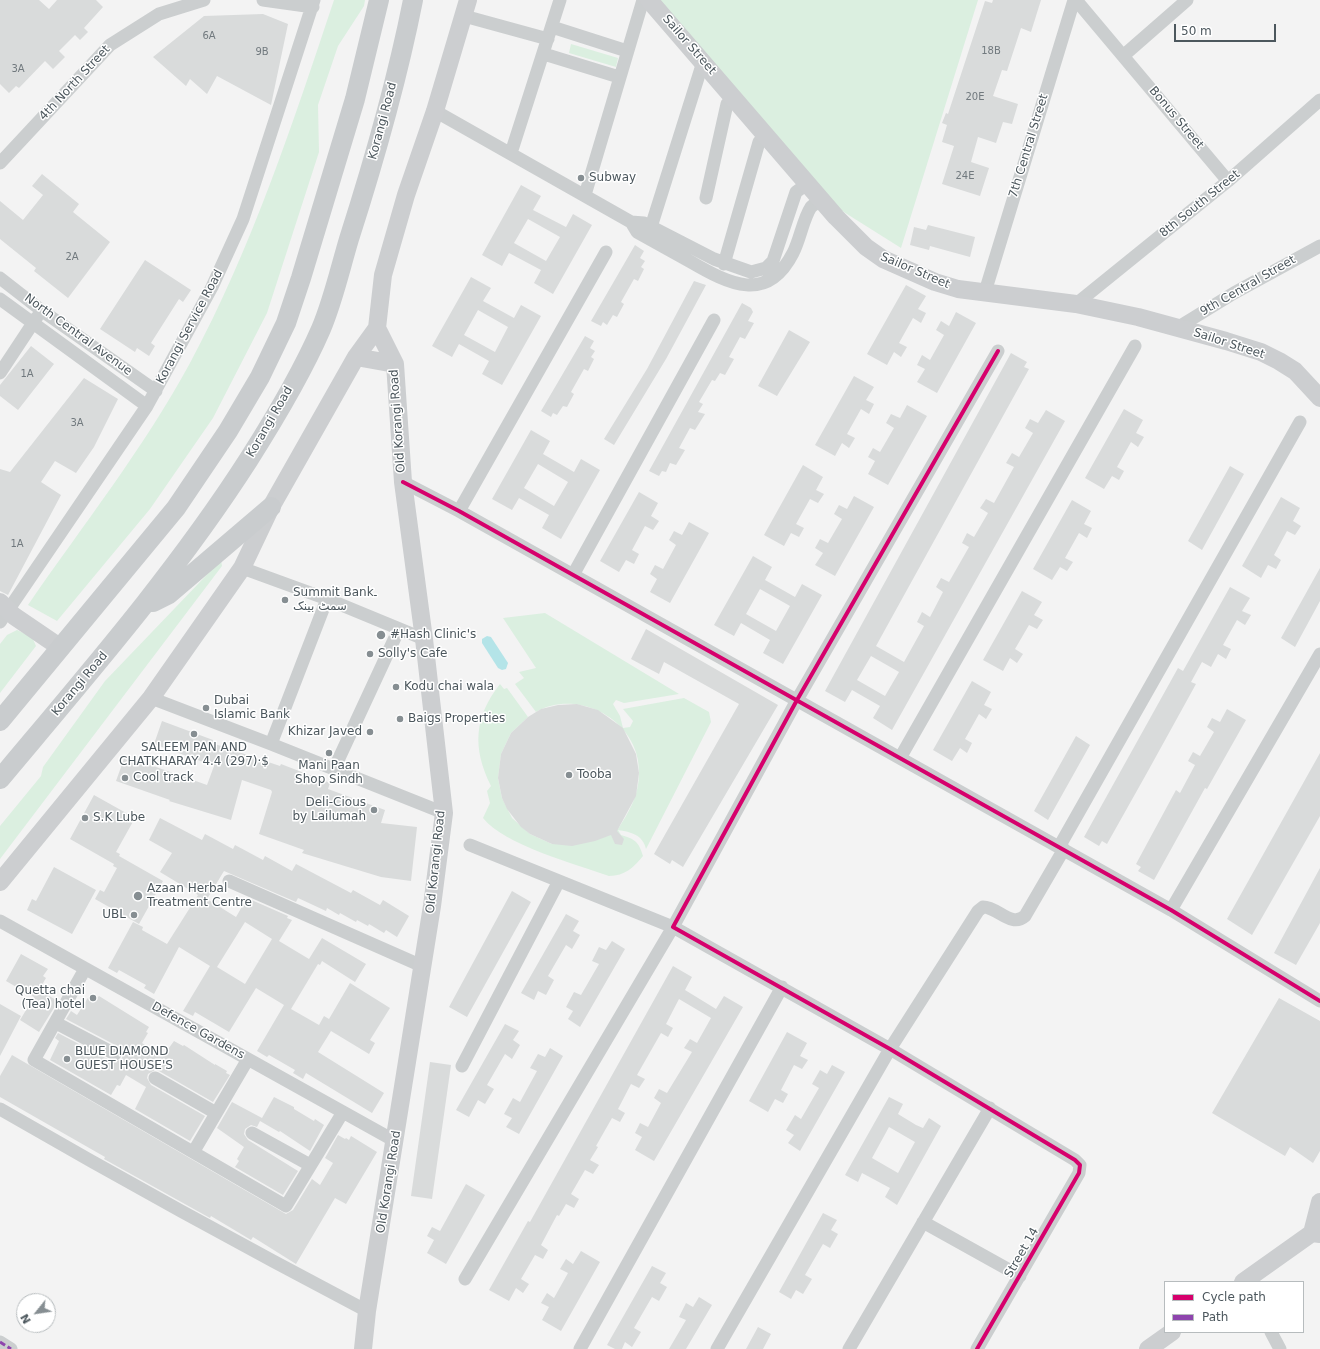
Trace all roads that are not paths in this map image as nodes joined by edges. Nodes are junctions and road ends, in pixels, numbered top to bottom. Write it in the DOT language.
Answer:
graph roads {
  1 [pos="204,0"];
  2 [pos="263,0"];
  3 [pos="379,0"];
  4 [pos="413,0"];
  5 [pos="560,0"];
  6 [pos="643,0"];
  7 [pos="649,0"];
  8 [pos="1075,0"];
  9 [pos="1187,0"];
  10 [pos="314,3"];
  11 [pos="466,8"];
  12 [pos="550,33"];
  13 [pos="627,51"];
  14 [pos="544,54"];
  15 [pos="1123,56"];
  16 [pos="703,62"];
  17 [pos="619,77"];
  18 [pos="734,98"];
  19 [pos="1320,100"];
  20 [pos="435,111"];
  21 [pos="766,136"];
  22 [pos="511,153"];
  23 [pos="0,163"];
  24 [pos="1228,181"];
  25 [pos="807,184"];
  26 [pos="585,195"];
  27 [pos="706,198"];
  28 [pos="821,200"];
  29 [pos="631,222"];
  30 [pos="651,227"];
  31 [pos="1320,246"];
  32 [pos="606,252"];
  33 [pos="724,264"];
  34 [pos="0,278"];
  35 [pos="985,292"];
  36 [pos="0,299"];
  37 [pos="1076,304"];
  38 [pos="41,310"];
  39 [pos="714,320"];
  40 [pos="33,324"];
  41 [pos="377,328"];
  42 [pos="1177,328"];
  43 [pos="1135,346"];
  44 [pos="998,351"];
  45 [pos="356,357"];
  46 [pos="394,364"];
  47 [pos="0,373"];
  48 [pos="156,391"];
  49 [pos="1320,398"];
  50 [pos="147,406"];
  51 [pos="1300,422"];
  52 [pos="403,482"];
  53 [pos="271,507"];
  54 [pos="460,510"];
  55 [pos="242,568"];
  56 [pos="573,575"];
  57 [pos="327,599"];
  58 [pos="144,606"];
  59 [pos="4,613"];
  60 [pos="399,629"];
  61 [pos="424,639"];
  62 [pos="61,648"];
  63 [pos="1320,654"];
  64 [pos="151,698"];
  65 [pos="797,700"];
  66 [pos="0,721"];
  67 [pos="271,744"];
  68 [pos="900,758"];
  69 [pos="334,769"];
  70 [pos="0,779"];
  71 [pos="444,813"];
  72 [pos="470,845"];
  73 [pos="1061,848"];
  74 [pos="229,881"];
  75 [pos="559,881"];
  76 [pos="0,882"];
  77 [pos="1171,910"];
  78 [pos="0,921"];
  79 [pos="673,927"];
  80 [pos="422,966"];
  81 [pos="85,969"];
  82 [pos="782,987"];
  83 [pos="1320,1001"];
  84 [pos="56,1022"];
  85 [pos="890,1049"];
  86 [pos="116,1054"];
  87 [pos="248,1059"];
  88 [pos="462,1066"];
  89 [pos="155,1078"];
  90 [pos="990,1108"];
  91 [pos="0,1109"];
  92 [pos="343,1112"];
  93 [pos="216,1113"];
  94 [pos="252,1134"];
  95 [pos="395,1141"];
  96 [pos="194,1151"];
  97 [pos="310,1165"];
  98 [pos="1320,1202"];
  99 [pos="923,1222"];
  100 [pos="1316,1234"];
  101 [pos="1020,1276"];
  102 [pos="464,1279"];
  103 [pos="1246,1281"];
  104 [pos="368,1311"];
  105 [pos="1171,1333"];
  106 [pos="1272,1333"];
  107 [pos="0,1342"];
  108 [pos="11,1349"];
  109 [pos="363,1349"];
  110 [pos="580,1349"];
  111 [pos="717,1349"];
  112 [pos="849,1349"];
  113 [pos="977,1349"];
  114 [pos="1148,1349"];
  115 [pos="1280,1349"];
  1 -- 23 [label="street, 4th North Street"];
  2 -- 10 [label="street"];
  3 -- 62 [label="main road"];
  4 -- 58 [label="main road, Korangi Road"];
  5 -- 12 [label="street"];
  6 -- 13 [label="street"];
  7 -- 16 [label="street, Sailor Street"];
  8 -- 15 [label="street, Bonus Street"];
  8 -- 35 [label="street, 7th Central Street"];
  9 -- 15 [label="street"];
  10 -- 48 [label="street, Korangi Service Road"];
  11 -- 12 [label="street"];
  11 -- 20 [label="street"];
  12 -- 13 [label="street"];
  12 -- 14 [label="street"];
  13 -- 17 [label="street"];
  14 -- 17 [label="street"];
  14 -- 22 [label="street"];
  15 -- 24 [label="street, Bonus Street"];
  16 -- 18 [label="street, Sailor Street"];
  16 -- 30 [label="street"];
  17 -- 26 [label="street"];
  18 -- 21 [label="street, Sailor Street"];
  18 -- 27 [label="street"];
  19 -- 24 [label="street, 8th South Street"];
  20 -- 22 [label="street"];
  20 -- 41 [label="street"];
  21 -- 25 [label="street, Sailor Street"];
  21 -- 33 [label="street"];
  22 -- 26 [label="street"];
  24 -- 37 [label="street, 8th South Street"];
  25 -- 28 [label="street, Sailor Street"];
  25 -- 33 [label="street"];
  26 -- 29 [label="street"];
  28 -- 29 [label="street"];
  28 -- 35 [label="street, Sailor Street"];
  29 -- 30 [label="street"];
  30 -- 33 [label="street"];
  31 -- 42 [label="street, 9th Central Street"];
  32 -- 54 [label="street"];
  34 -- 38 [label="street, North Central Avenue"];
  35 -- 37 [label="street, Sailor Street"];
  36 -- 40 [label="street, North Central Avenue"];
  37 -- 42 [label="street, Sailor Street"];
  38 -- 40 [label="street"];
  38 -- 48 [label="street, North Central Avenue"];
  39 -- 56 [label="street"];
  40 -- 47 [label="street"];
  40 -- 50 [label="street, North Central Avenue"];
  41 -- 45 [label="street"];
  41 -- 46 [label="street, Old Korangi Road"];
  42 -- 49 [label="street, Sailor Street"];
  43 -- 68 [label="street"];
  44 -- 65 [label="street"];
  45 -- 46 [label="street"];
  45 -- 53 [label="street"];
  46 -- 52 [label="street, Old Korangi Road"];
  48 -- 50 [label="street, Korangi Service Road"];
  50 -- 59 [label="street, Korangi Service Road"];
  51 -- 73 [label="street"];
  52 -- 54 [label="street"];
  52 -- 61 [label="street, Old Korangi Road"];
  53 -- 55 [label="street"];
  53 -- 58 [label="main road"];
  54 -- 56 [label="street"];
  55 -- 57 [label="street"];
  55 -- 64 [label="street"];
  56 -- 65 [label="street"];
  57 -- 60 [label="street"];
  57 -- 67 [label="street"];
  58 -- 70 [label="main road, Korangi Road"];
  59 -- 62 [label="street"];
  60 -- 61 [label="street"];
  60 -- 69 [label="street"];
  61 -- 71 [label="street, Old Korangi Road"];
  62 -- 66 [label="main road"];
  63 -- 77 [label="street"];
  64 -- 67 [label="street"];
  64 -- 76 [label="street"];
  65 -- 68 [label="street"];
  65 -- 79 [label="street"];
  67 -- 69 [label="street"];
  68 -- 73 [label="street"];
  69 -- 71 [label="street"];
  71 -- 80 [label="street, Old Korangi Road"];
  72 -- 75 [label="street"];
  73 -- 77 [label="street"];
  73 -- 85 [label="street"];
  74 -- 80 [label="street"];
  75 -- 79 [label="street"];
  75 -- 88 [label="street"];
  77 -- 83 [label="street"];
  78 -- 81 [label="street, Defence Gardens"];
  79 -- 82 [label="street"];
  79 -- 102 [label="street"];
  80 -- 95 [label="street, Old Korangi Road"];
  81 -- 84 [label="street"];
  81 -- 87 [label="street, Defence Gardens"];
  82 -- 85 [label="street"];
  82 -- 110 [label="street"];
  84 -- 86 [label="street"];
  84 -- 96 [label="street"];
  85 -- 90 [label="street"];
  85 -- 111 [label="street"];
  87 -- 92 [label="street, Defence Gardens"];
  87 -- 93 [label="street"];
  89 -- 93 [label="street"];
  90 -- 99 [label="street"];
  90 -- 101 [label="street, Street 14"];
  91 -- 104 [label="street"];
  92 -- 95 [label="street, Defence Gardens"];
  92 -- 97 [label="street"];
  93 -- 96 [label="street"];
  94 -- 97 [label="street"];
  95 -- 104 [label="street, Old Korangi Road"];
  96 -- 97 [label="street"];
  98 -- 100 [label="street"];
  99 -- 101 [label="street"];
  99 -- 112 [label="street"];
  100 -- 103 [label="street"];
  101 -- 113 [label="street, Street 14"];
  104 -- 109 [label="street, Old Korangi Road"];
  105 -- 114 [label="street"];
  106 -- 115 [label="street"];
  107 -- 108 [label="street"];
}
